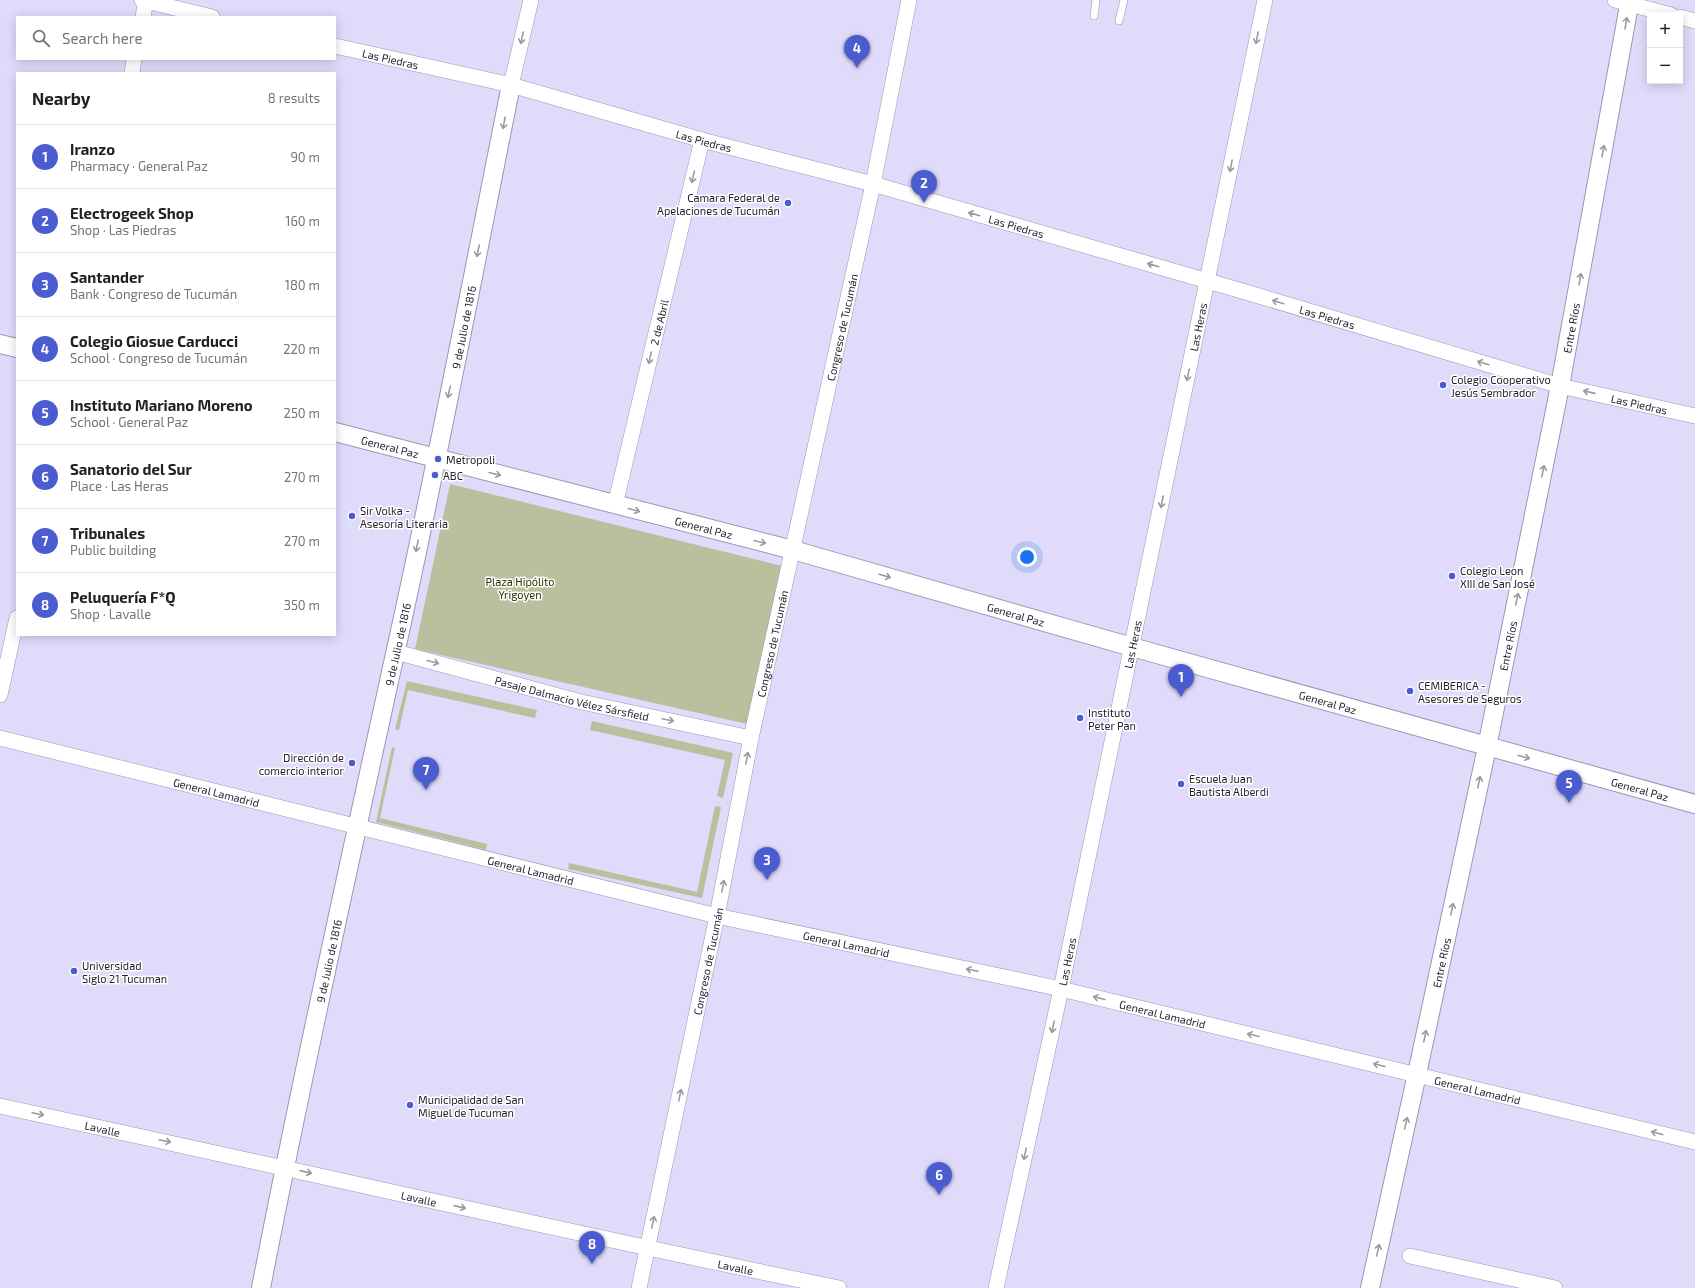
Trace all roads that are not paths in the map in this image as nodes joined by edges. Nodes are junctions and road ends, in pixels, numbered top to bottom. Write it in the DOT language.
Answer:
graph roads {
  1 [pos="145,0"];
  2 [pos="531,0"];
  3 [pos="909,0"];
  4 [pos="1096,0"];
  5 [pos="1124,0"];
  6 [pos="1265,0"];
  7 [pos="1625,1"];
  8 [pos="1661,12"];
  9 [pos="143,16"];
  10 [pos="208,16"];
  11 [pos="1094,16"];
  12 [pos="1683,18"];
  13 [pos="1119,21"];
  14 [pos="1695,22"];
  15 [pos="336,46"];
  16 [pos="134,60"];
  17 [pos="132,72"];
  18 [pos="511,85"];
  19 [pos="702,140"];
  20 [pos="874,184"];
  21 [pos="1208,281"];
  22 [pos="0,344"];
  23 [pos="16,348"];
  24 [pos="1560,386"];
  25 [pos="1695,416"];
  26 [pos="336,432"];
  27 [pos="435,459"];
  28 [pos="615,505"];
  29 [pos="793,550"];
  30 [pos="16,623"];
  31 [pos="1132,647"];
  32 [pos="396,652"];
  33 [pos="0,695"];
  34 [pos="0,738"];
  35 [pos="751,738"];
  36 [pos="1487,747"];
  37 [pos="1695,804"];
  38 [pos="357,826"];
  39 [pos="718,916"];
  40 [pos="1061,989"];
  41 [pos="1417,1074"];
  42 [pos="0,1106"];
  43 [pos="1695,1142"];
  44 [pos="284,1167"];
  45 [pos="647,1249"];
  46 [pos="1410,1256"];
  47 [pos="260,1288"];
  48 [pos="639,1288"];
  49 [pos="839,1288"];
  50 [pos="996,1288"];
  51 [pos="1370,1288"];
  52 [pos="1555,1288"];
  1 -- 9 [label="street"];
  1 -- 10 [label="street"];
  2 -- 18 [label="street, 9 de Julio de 1816, one-way"];
  3 -- 20 [label="street, Congreso de Tucumán"];
  4 -- 11 [label="lane"];
  5 -- 13 [label="lane"];
  6 -- 21 [label="street, Las Heras, one-way"];
  7 -- 8 [label="street"];
  24 -- 7 [label="street, Entre Ríos, one-way"];
  12 -- 14 [label="street"];
  15 -- 18 [label="street, Las Piedras"];
  16 -- 17 [label="street"];
  18 -- 19 [label="street, Las Piedras"];
  18 -- 27 [label="street, 9 de Julio de 1816, one-way"];
  19 -- 20 [label="street, Las Piedras"];
  19 -- 28 [label="street, 2 de Abril, one-way"];
  21 -- 20 [label="street, Las Piedras, one-way"];
  20 -- 29 [label="street, Congreso de Tucumán"];
  24 -- 21 [label="street, Las Piedras, one-way"];
  21 -- 31 [label="street, Las Heras, one-way"];
  22 -- 23 [label="street"];
  25 -- 24 [label="street, Las Piedras, one-way"];
  36 -- 24 [label="street, Entre Ríos, one-way"];
  26 -- 27 [label="street, General Paz"];
  27 -- 28 [label="street, General Paz, one-way"];
  27 -- 32 [label="street, 9 de Julio de 1816, one-way"];
  28 -- 29 [label="street, General Paz, one-way"];
  29 -- 31 [label="street, General Paz, one-way"];
  29 -- 35 [label="street, Congreso de Tucumán"];
  30 -- 33 [label="street"];
  31 -- 36 [label="street, General Paz"];
  31 -- 40 [label="street, Las Heras"];
  32 -- 35 [label="street, Pasaje Dalmacio Vélez Sársfield, one-way"];
  32 -- 38 [label="street, 9 de Julio de 1816"];
  34 -- 38 [label="street, General Lamadrid"];
  39 -- 35 [label="street, Congreso de Tucumán, one-way"];
  36 -- 37 [label="street, General Paz, one-way"];
  41 -- 36 [label="street, Entre Ríos, one-way"];
  38 -- 39 [label="street, General Lamadrid"];
  38 -- 44 [label="street, 9 de Julio de 1816"];
  40 -- 39 [label="street, General Lamadrid, one-way"];
  45 -- 39 [label="street, Congreso de Tucumán, one-way"];
  41 -- 40 [label="street, General Lamadrid, one-way"];
  40 -- 50 [label="street, Las Heras, one-way"];
  43 -- 41 [label="street, General Lamadrid, one-way"];
  51 -- 41 [label="street, Entre Ríos, one-way"];
  42 -- 44 [label="street, Lavalle, one-way"];
  44 -- 45 [label="street, Lavalle, one-way"];
  44 -- 47 [label="street, 9 de Julio de 1816"];
  45 -- 48 [label="street, Congreso de Tucumán"];
  45 -- 49 [label="street, Lavalle"];
  46 -- 52 [label="street"];
}
